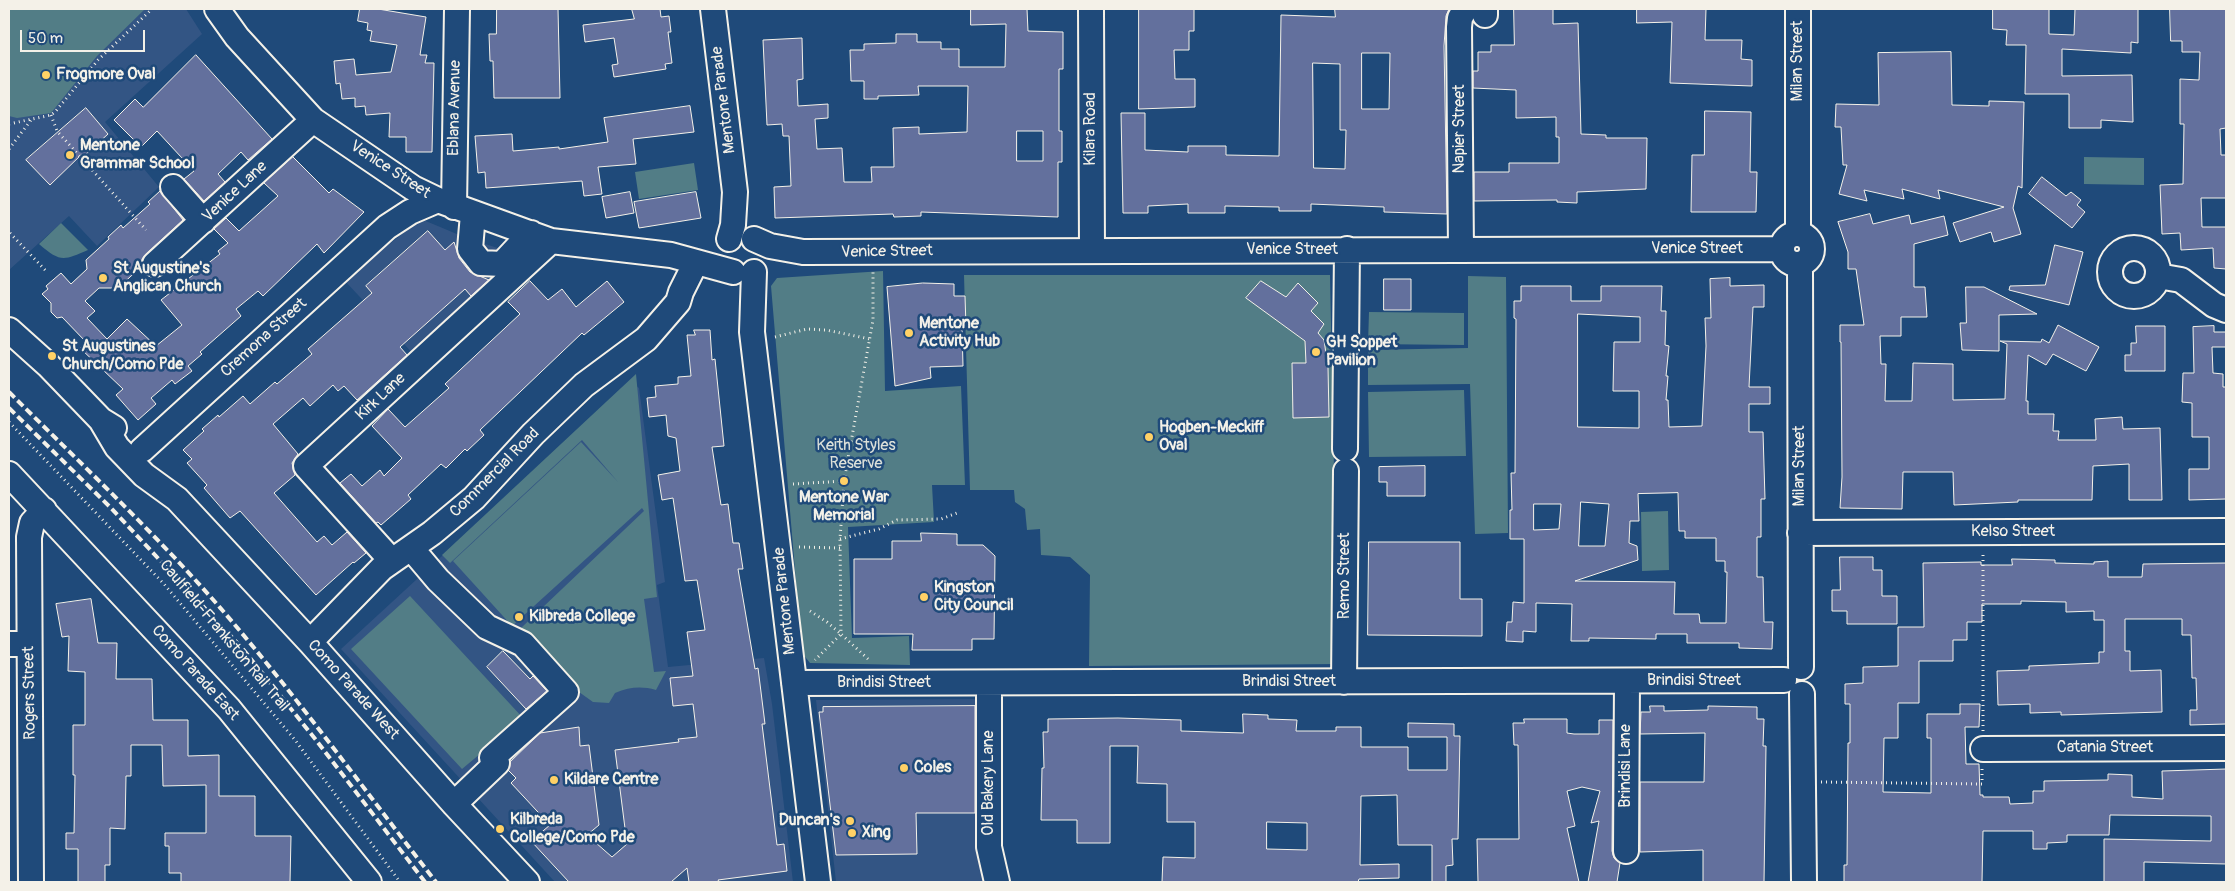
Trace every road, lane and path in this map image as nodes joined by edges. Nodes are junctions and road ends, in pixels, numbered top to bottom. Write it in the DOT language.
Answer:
graph roads {
  1 [pos="152,9"];
  2 [pos="217,9"];
  3 [pos="456,9"];
  4 [pos="713,9"];
  5 [pos="1091,9"];
  6 [pos="1798,9"];
  7 [pos="1478,11"];
  8 [pos="51,115"];
  9 [pos="31,120"];
  10 [pos="313,120"];
  11 [pos="9,124"];
  12 [pos="9,149"];
  13 [pos="392,172"];
  14 [pos="173,187"];
  15 [pos="455,207"];
  16 [pos="203,221"];
  17 [pos="387,227"];
  18 [pos="146,230"];
  19 [pos="10,233"];
  20 [pos="541,237"];
  21 [pos="741,239"];
  22 [pos="1790,241"];
  23 [pos="1348,249"];
  24 [pos="1092,250"];
  25 [pos="1461,250"];
  26 [pos="803,252"];
  27 [pos="872,253"];
  28 [pos="671,255"];
  29 [pos="696,262"];
  30 [pos="156,264"];
  31 [pos="47,272"];
  32 [pos="744,272"];
  33 [pos="2158,276"];
  34 [pos="2226,310"];
  35 [pos="9,330"];
  36 [pos="775,337"];
  37 [pos="870,339"];
  38 [pos="101,420"];
  39 [pos="9,422"];
  40 [pos="142,450"];
  41 [pos="9,474"];
  42 [pos="844,481"];
  43 [pos="793,484"];
  44 [pos="177,500"];
  45 [pos="44,510"];
  46 [pos="957,513"];
  47 [pos="2226,531"];
  48 [pos="1983,532"];
  49 [pos="1800,533"];
  50 [pos="840,539"];
  51 [pos="800,547"];
  52 [pos="840,548"];
  53 [pos="402,554"];
  54 [pos="810,611"];
  55 [pos="841,634"];
  56 [pos="310,642"];
  57 [pos="19,644"];
  58 [pos="868,659"];
  59 [pos="815,660"];
  60 [pos="1627,681"];
  61 [pos="1796,681"];
  62 [pos="989,682"];
  63 [pos="1344,682"];
  64 [pos="794,683"];
  65 [pos="2226,748"];
  66 [pos="1983,749"];
  67 [pos="1803,778"];
  68 [pos="454,804"];
  69 [pos="1626,851"];
  70 [pos="32,882"];
  71 [pos="369,882"];
  72 [pos="400,882"];
  73 [pos="527,882"];
  74 [pos="818,882"];
  75 [pos="997,882"];
  76 [pos="1804,882"];
  1 -- 8 [label="path"];
  2 -- 10 [label="street, Venice Street"];
  3 -- 15 [label="street, Eblana Avenue"];
  4 -- 21 [label="street, Mentone Parade"];
  5 -- 24 [label="street, Kilara Road"];
  6 -- 22 [label="street, Milan Street"];
  7 -- 25 [label="street, Napier Street"];
  8 -- 9 [label="path"];
  8 -- 18 [label="path"];
  9 -- 11 [label="path"];
  9 -- 12 [label="path"];
  10 -- 13 [label="street, Venice Street"];
  10 -- 16 [label="street, Venice Lane"];
  13 -- 15 [label="street, Venice Street"];
  13 -- 17 [label="street, Cremona Street"];
  14 -- 16 [label="street"];
  15 -- 17 [label="street, Cremona Street"];
  15 -- 20 [label="street, Venice Street"];
  15 -- 20 [label="street, Eblana Avenue"];
  16 -- 30 [label="street, Venice Lane"];
  17 -- 40 [label="street, Cremona Street"];
  19 -- 31 [label="path"];
  20 -- 28 [label="street, Venice Street"];
  20 -- 53 [label="street, Kirk Lane"];
  21 -- 26 [label="street, Venice Street"];
  21 -- 28 [label="street, Venice Street"];
  21 -- 32 [label="street"];
  21 -- 32 [label="street"];
  22 -- 25 [label="street, Venice Street"];
  22 -- 49 [label="street, Milan Street"];
  23 -- 24 [label="street, Venice Street"];
  23 -- 25 [label="street, Venice Street"];
  23 -- 63 [label="street, Remo Street"];
  24 -- 27 [label="street, Venice Street"];
  26 -- 27 [label="street, Venice Street"];
  26 -- 32 [label="street, Venice Street"];
  27 -- 37 [label="path"];
  28 -- 29 [label="street, Venice Street"];
  29 -- 32 [label="street, Venice Street"];
  29 -- 53 [label="street, Commercial Road"];
  32 -- 64 [label="street, Mentone Parade"];
  33 -- 34 [label="street"];
  35 -- 38 [label="street, Como Parade West"];
  36 -- 37 [label="path"];
  37 -- 42 [label="path"];
  38 -- 40 [label="street, Como Parade West"];
  38 -- 44 [label="street, Como Parade West"];
  39 -- 72 [label="path, Caulfield-Frankston Rail Trail"];
  40 -- 44 [label="street, Como Parade West"];
  41 -- 45 [label="street, Como Parade East"];
  42 -- 43 [label="path"];
  42 -- 50 [label="path"];
  44 -- 56 [label="street, Como Parade West"];
  45 -- 57 [label="street, Rogers Street"];
  45 -- 71 [label="street, Como Parade East"];
  46 -- 50 [label="path"];
  47 -- 48 [label="street, Kelso Street"];
  48 -- 49 [label="street, Kelso Street"];
  48 -- 66 [label="path"];
  49 -- 61 [label="street, Milan Street"];
  50 -- 52 [label="path"];
  51 -- 52 [label="path"];
  52 -- 55 [label="path"];
  53 -- 56 [label="street, Commercial Road"];
  53 -- 68 [label="street"];
  54 -- 55 [label="path"];
  55 -- 58 [label="path"];
  55 -- 59 [label="path"];
  56 -- 68 [label="street, Como Parade West"];
  57 -- 70 [label="street, Rogers Street"];
  60 -- 61 [label="street, Brindisi Street"];
  60 -- 63 [label="street, Brindisi Street"];
  60 -- 69 [label="street, Brindisi Lane"];
  61 -- 67 [label="street, Milan Street"];
  62 -- 63 [label="street, Brindisi Street"];
  62 -- 64 [label="street, Brindisi Street"];
  62 -- 75 [label="street, Old Bakery Lane"];
  64 -- 74 [label="street, Mentone Parade"];
  65 -- 66 [label="street, Catania Street"];
  66 -- 67 [label="path"];
  67 -- 76 [label="street, Milan Street"];
  68 -- 73 [label="street, Como Parade West"];
}
